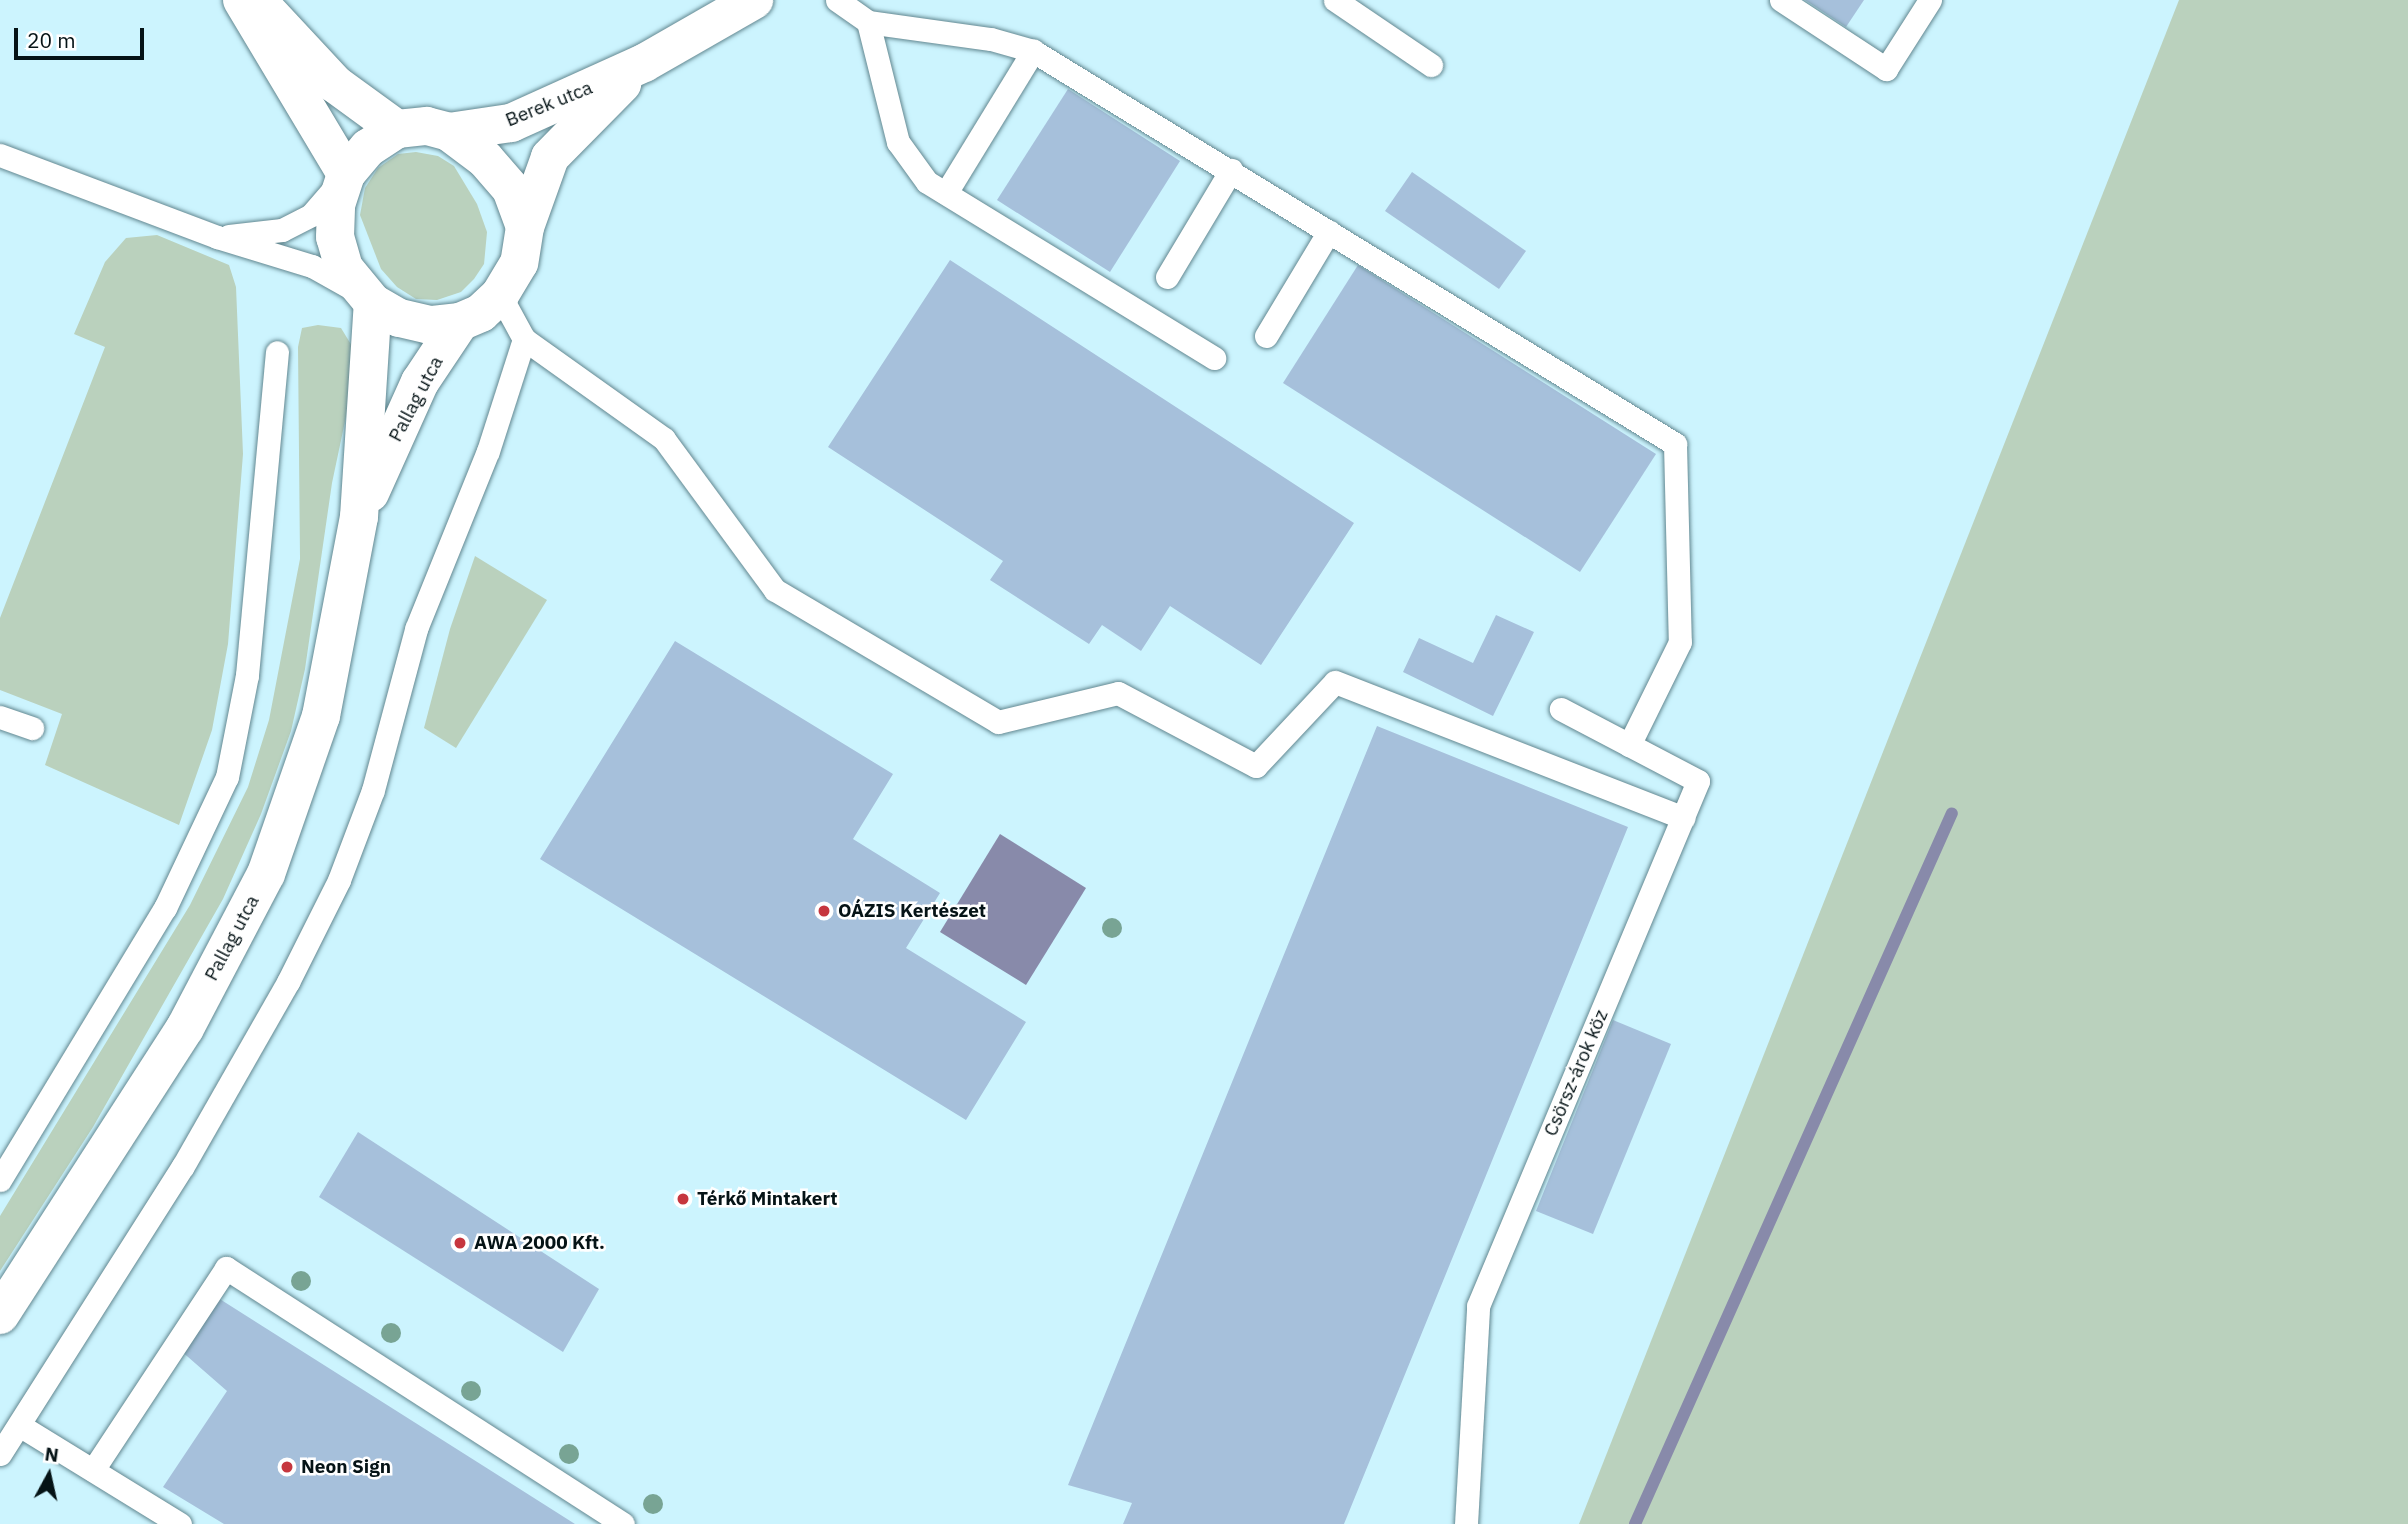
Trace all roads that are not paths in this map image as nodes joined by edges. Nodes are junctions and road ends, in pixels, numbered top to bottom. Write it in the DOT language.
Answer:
graph roads {
  1 [pos="242,0"];
  2 [pos="257,0"];
  3 [pos="754,0"];
  4 [pos="837,0"];
  5 [pos="1335,0"];
  6 [pos="1781,0"];
  7 [pos="1930,0"];
  8 [pos="868,22"];
  9 [pos="1033,51"];
  10 [pos="644,63"];
  11 [pos="1431,65"];
  12 [pos="397,130"];
  13 [pos="449,132"];
  14 [pos="0,156"];
  15 [pos="1231,170"];
  16 [pos="346,174"];
  17 [pos="946,193"];
  18 [pos="525,227"];
  19 [pos="1329,231"];
  20 [pos="217,237"];
  21 [pos="1167,277"];
  22 [pos="500,295"];
  23 [pos="368,298"];
  24 [pos="460,322"];
  25 [pos="1266,336"];
  26 [pos="524,339"];
  27 [pos="278,352"];
  28 [pos="1214,358"];
  29 [pos="359,517"];
  30 [pos="1561,709"];
  31 [pos="0,717"];
  32 [pos="32,728"];
  33 [pos="1629,745"];
  34 [pos="1683,818"];
  35 [pos="0,1180"];
  36 [pos="0,1315"];
  37 [pos="19,1424"];
  38 [pos="0,1454"];
  39 [pos="93,1470"];
  40 [pos="180,1524"];
  41 [pos="623,1524"];
  42 [pos="1466,1524"];
  1 -- 16 [label="street"];
  2 -- 12 [label="street"];
  3 -- 10 [label="street, Berek utca"];
  4 -- 8 [label="lane"];
  5 -- 11 [label="lane"];
  6 -- 7 [label="lane"];
  8 -- 9 [label="lane"];
  8 -- 17 [label="lane"];
  9 -- 15 [label="lane"];
  9 -- 17 [label="lane"];
  10 -- 13 [label="street, Berek utca"];
  10 -- 18 [label="street, Berek utca"];
  12 -- 13 [label="street"];
  12 -- 16 [label="street"];
  13 -- 18 [label="street"];
  14 -- 20 [label="lane"];
  15 -- 19 [label="lane"];
  15 -- 21 [label="lane"];
  16 -- 20 [label="lane"];
  16 -- 23 [label="street"];
  17 -- 28 [label="lane"];
  18 -- 22 [label="street"];
  19 -- 25 [label="lane"];
  19 -- 33 [label="lane"];
  20 -- 23 [label="lane"];
  22 -- 24 [label="street"];
  22 -- 26 [label="lane"];
  23 -- 24 [label="street"];
  23 -- 29 [label="street, Pallag utca"];
  24 -- 29 [label="street, Pallag utca"];
  26 -- 34 [label="lane"];
  26 -- 37 [label="lane"];
  27 -- 35 [label="lane"];
  29 -- 36 [label="street, Pallag utca"];
  30 -- 33 [label="lane, Csörsz-árok köz"];
  31 -- 32 [label="lane"];
  33 -- 34 [label="lane, Csörsz-árok köz"];
  34 -- 42 [label="lane, Csörsz-árok köz"];
  37 -- 38 [label="lane"];
  37 -- 39 [label="lane"];
  39 -- 40 [label="lane"];
  39 -- 41 [label="lane"];
}
